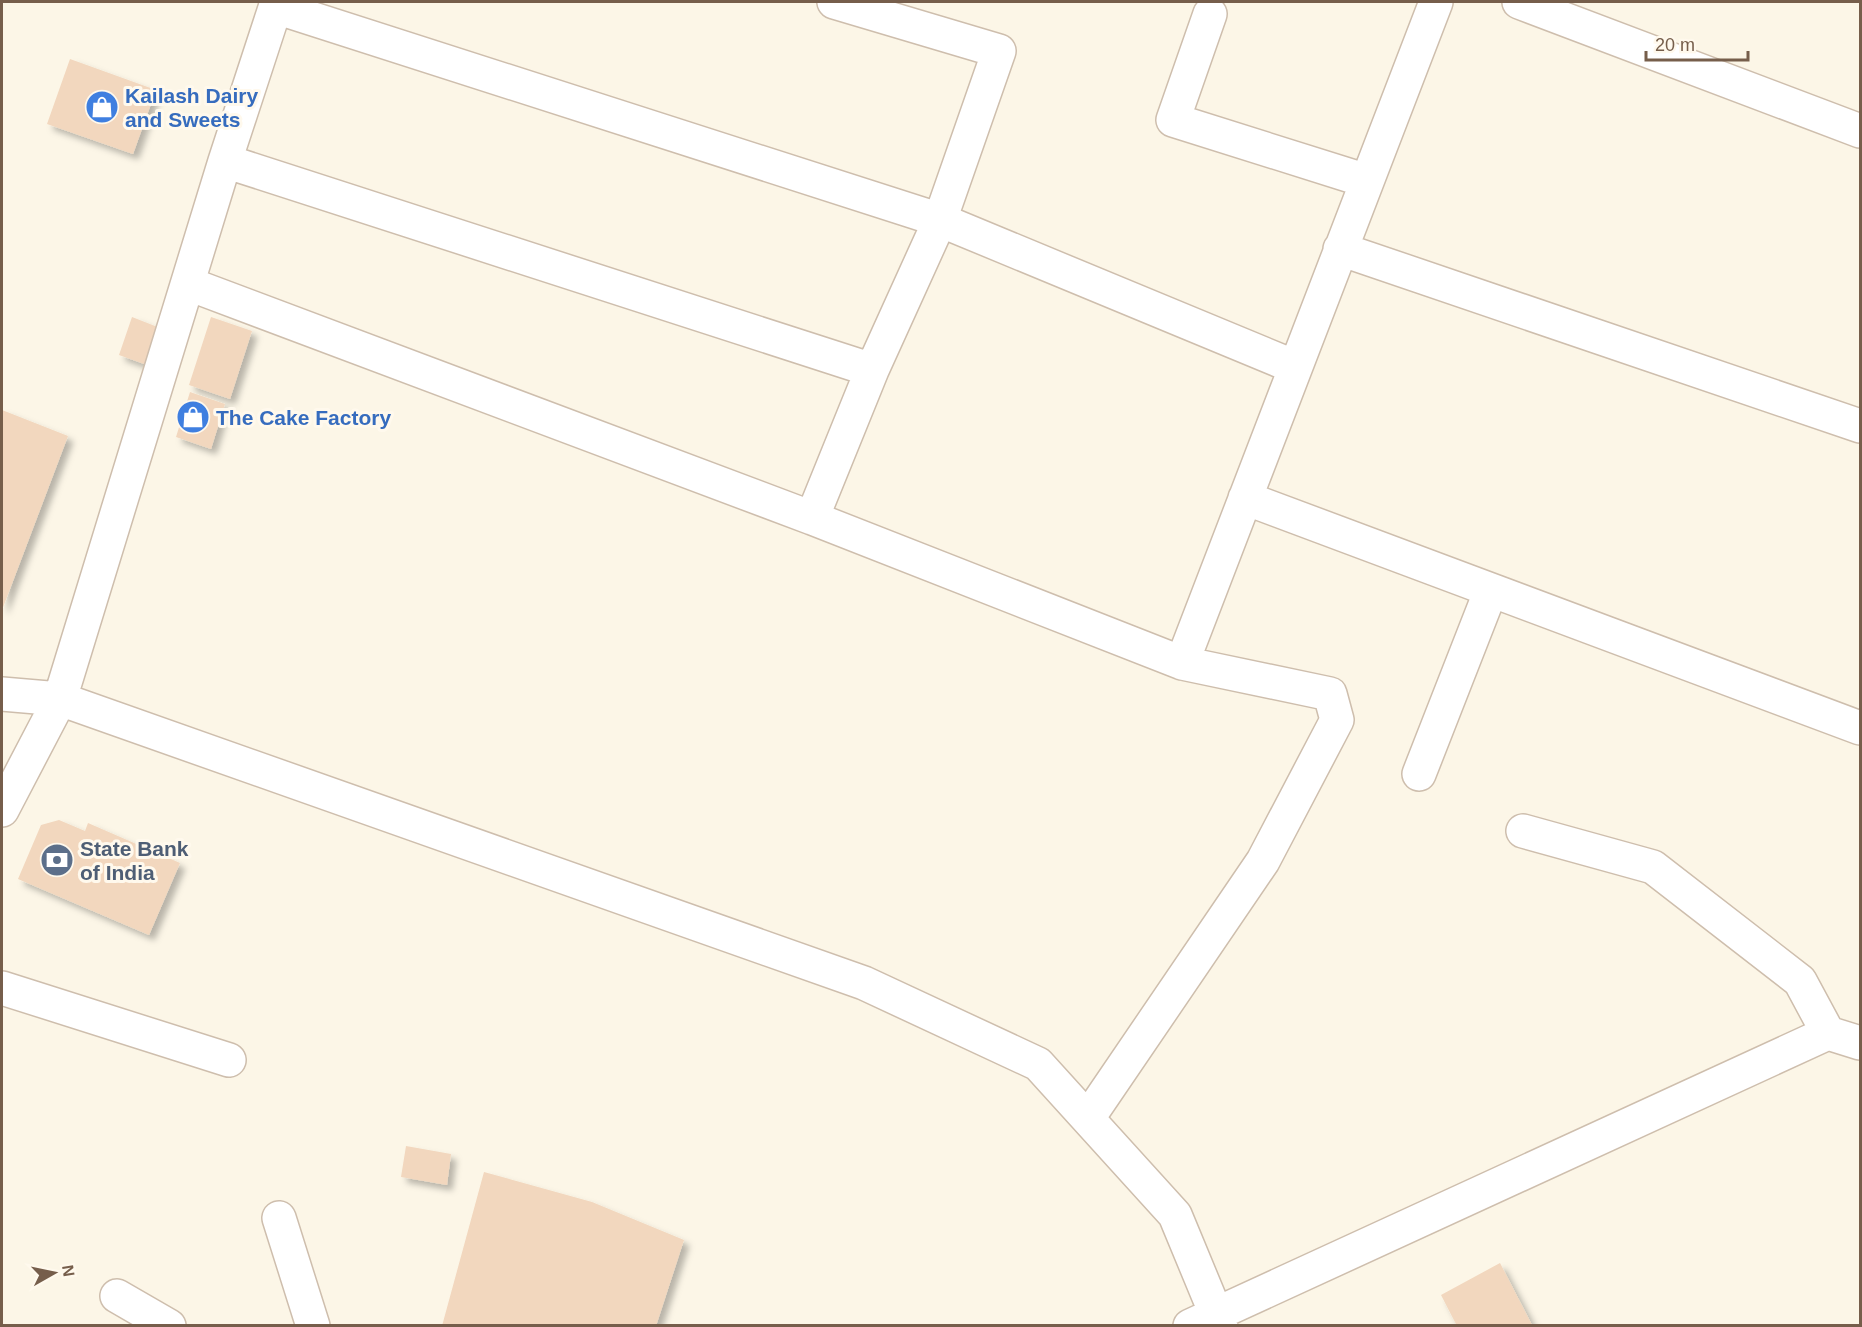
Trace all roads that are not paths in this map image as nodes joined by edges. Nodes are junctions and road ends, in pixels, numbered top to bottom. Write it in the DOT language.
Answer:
graph roads {
  1 [pos="834,2"];
  2 [pos="1436,2"];
  3 [pos="1519,2"];
  4 [pos="276,4"];
  5 [pos="1210,14"];
  6 [pos="1860,131"];
  7 [pos="225,161"];
  8 [pos="1367,181"];
  9 [pos="940,220"];
  10 [pos="1340,249"];
  11 [pos="189,284"];
  12 [pos="1295,367"];
  13 [pos="872,370"];
  14 [pos="1860,426"];
  15 [pos="1245,498"];
  16 [pos="812,518"];
  17 [pos="1491,590"];
  18 [pos="1182,663"];
  19 [pos="2,694"];
  20 [pos="60,699"];
  21 [pos="1860,728"];
  22 [pos="1419,774"];
  23 [pos="2,810"];
  24 [pos="1523,831"];
  25 [pos="2,988"];
  26 [pos="1828,1033"];
  27 [pos="1860,1043"];
  28 [pos="229,1060"];
  29 [pos="1088,1118"];
  30 [pos="279,1218"];
  31 [pos="117,1296"];
  32 [pos="1209,1322"];
  33 [pos="170,1326"];
  34 [pos="312,1326"];
  1 -- 9 [label="street"];
  2 -- 8 [label="street"];
  3 -- 6 [label="street"];
  4 -- 7 [label="street"];
  4 -- 9 [label="street"];
  5 -- 8 [label="street"];
  7 -- 11 [label="street"];
  7 -- 13 [label="street"];
  8 -- 10 [label="street"];
  9 -- 12 [label="street"];
  9 -- 13 [label="street"];
  10 -- 12 [label="street"];
  10 -- 14 [label="street"];
  11 -- 16 [label="street"];
  11 -- 20 [label="street"];
  12 -- 15 [label="street"];
  13 -- 16 [label="street"];
  15 -- 17 [label="street"];
  15 -- 18 [label="street"];
  16 -- 18 [label="street"];
  17 -- 21 [label="street"];
  17 -- 22 [label="street"];
  18 -- 29 [label="street"];
  19 -- 20 [label="street"];
  20 -- 23 [label="street"];
  20 -- 29 [label="street"];
  24 -- 26 [label="street"];
  25 -- 28 [label="street"];
  26 -- 27 [label="street"];
  26 -- 32 [label="street"];
  29 -- 32 [label="street"];
  30 -- 34 [label="street"];
  31 -- 33 [label="street"];
}
